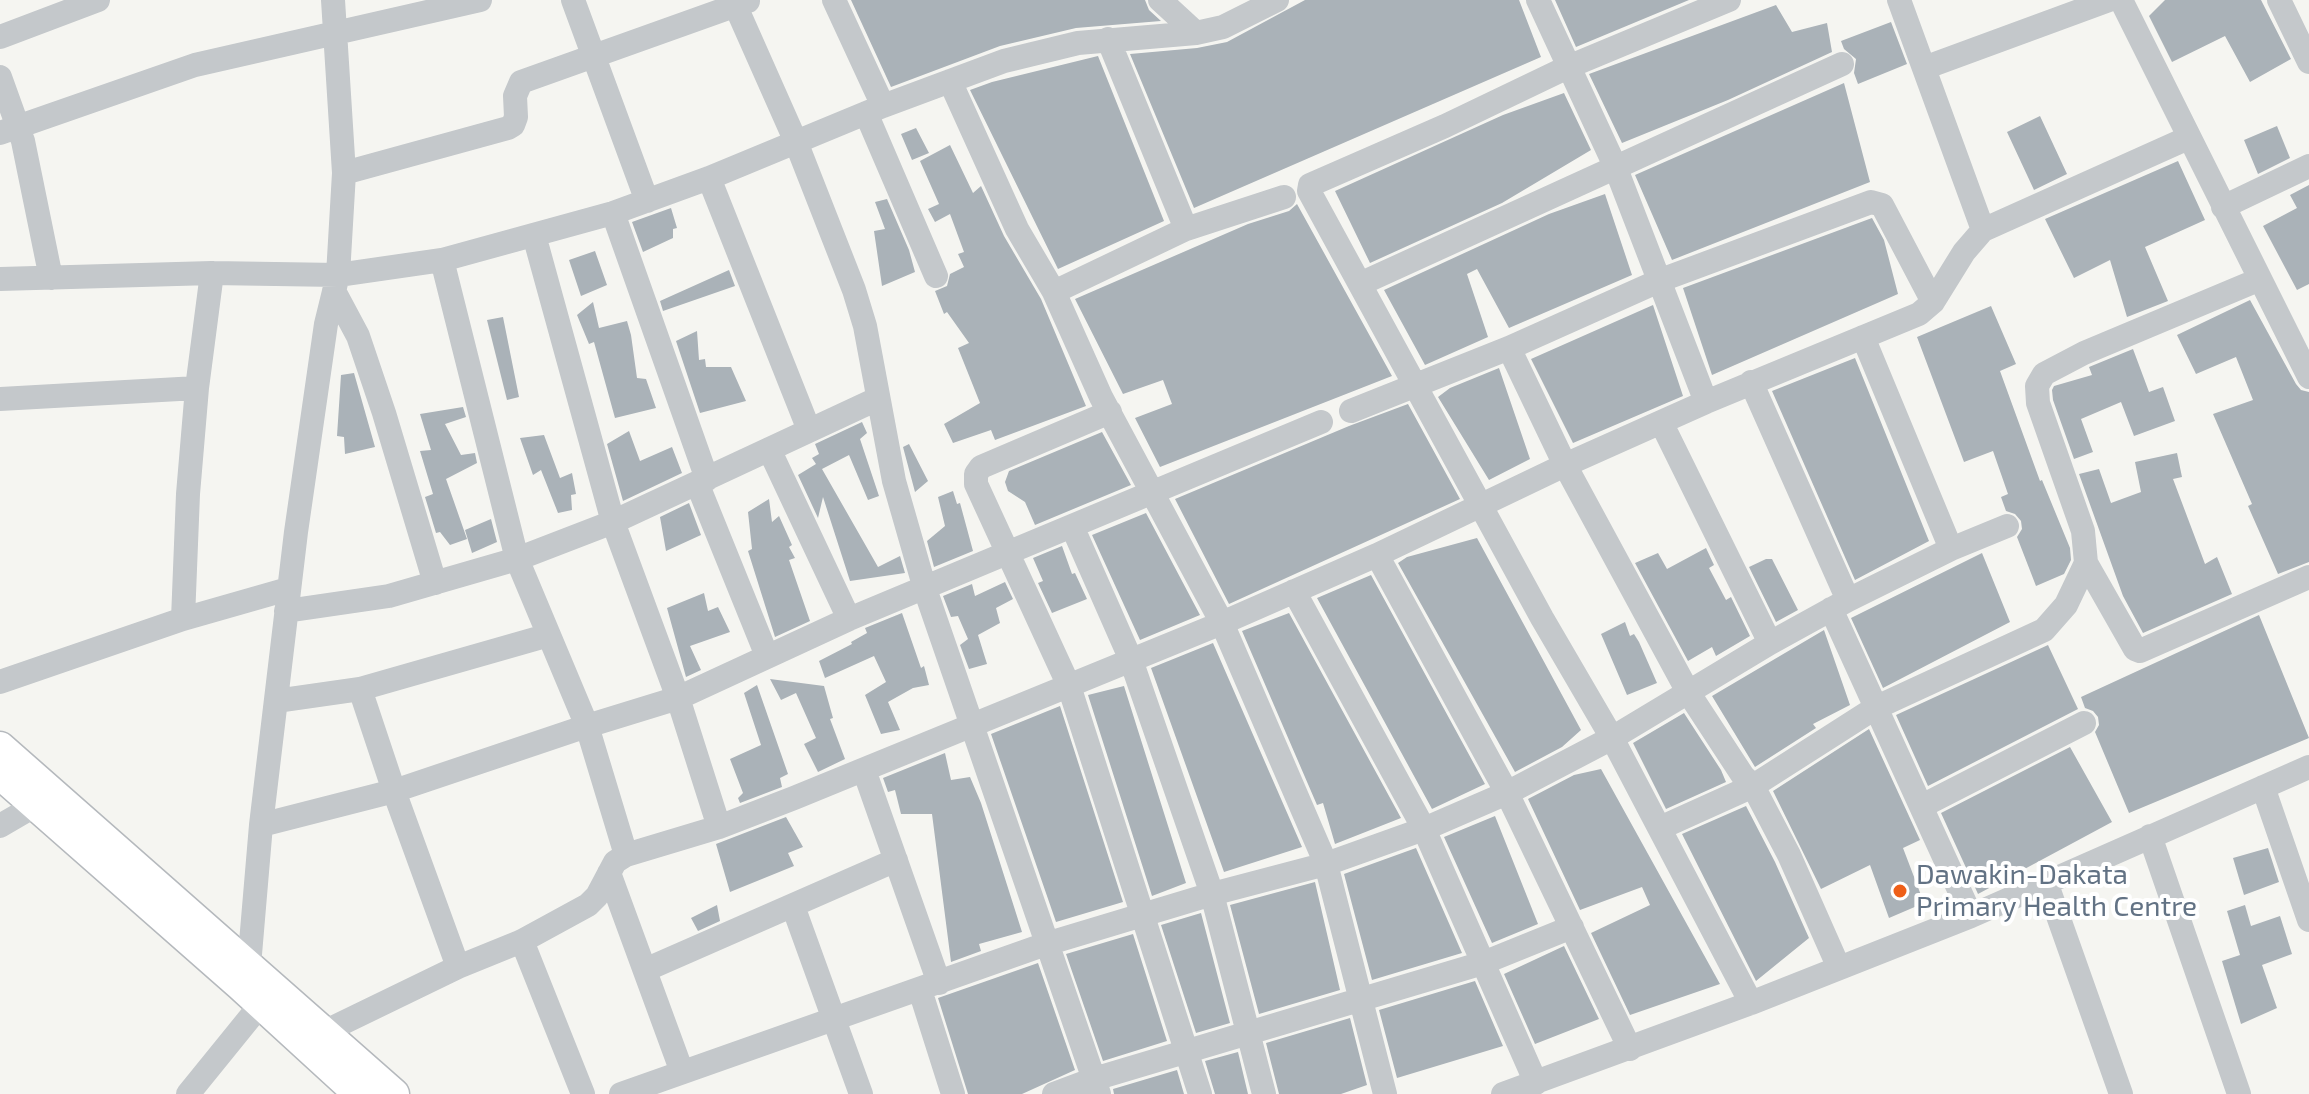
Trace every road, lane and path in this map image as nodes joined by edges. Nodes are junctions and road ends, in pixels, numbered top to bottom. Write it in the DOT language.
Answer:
graph roads {
  1 [pos="98,0"];
  2 [pos="333,0"];
  3 [pos="480,0"];
  4 [pos="573,0"];
  5 [pos="834,0"];
  6 [pos="1160,0"];
  7 [pos="1277,0"];
  8 [pos="1538,0"];
  9 [pos="1729,0"];
  10 [pos="1899,0"];
  11 [pos="2109,0"];
  12 [pos="2121,0"];
  13 [pos="2279,0"];
  14 [pos="739,2"];
  15 [pos="1678,10"];
  16 [pos="334,31"];
  17 [pos="1196,33"];
  18 [pos="0,37"];
  19 [pos="1108,39"];
  20 [pos="594,56"];
  21 [pos="2309,62"];
  22 [pos="1842,64"];
  23 [pos="1568,67"];
  24 [pos="1924,68"];
  25 [pos="0,77"];
  26 [pos="950,81"];
  27 [pos="874,110"];
  28 [pos="9,130"];
  29 [pos="2188,138"];
  30 [pos="796,142"];
  31 [pos="1615,166"];
  32 [pos="2309,166"];
  33 [pos="344,173"];
  34 [pos="709,178"];
  35 [pos="1284,197"];
  36 [pos="647,201"];
  37 [pos="2223,207"];
  38 [pos="613,213"];
  39 [pos="1186,229"];
  40 [pos="1983,230"];
  41 [pos="534,235"];
  42 [pos="442,260"];
  43 [pos="212,273"];
  44 [pos="936,276"];
  45 [pos="51,278"];
  46 [pos="0,279"];
  47 [pos="1661,280"];
  48 [pos="2258,280"];
  49 [pos="336,283"];
  50 [pos="1360,284"];
  51 [pos="1054,292"];
  52 [pos="1933,302"];
  53 [pos="1863,337"];
  54 [pos="1509,348"];
  55 [pos="2309,377"];
  56 [pos="1751,382"];
  57 [pos="1415,385"];
  58 [pos="197,388"];
  59 [pos="0,399"];
  60 [pos="877,399"];
  61 [pos="1706,402"];
  62 [pos="1351,411"];
  63 [pos="1110,412"];
  64 [pos="1321,422"];
  65 [pos="1661,422"];
  66 [pos="809,430"];
  67 [pos="769,449"];
  68 [pos="1565,465"];
  69 [pos="702,481"];
  70 [pos="1154,491"];
  71 [pos="1482,505"];
  72 [pos="613,522"];
  73 [pos="1072,526"];
  74 [pos="2007,526"];
  75 [pos="1951,549"];
  76 [pos="1008,553"];
  77 [pos="1377,555"];
  78 [pos="517,559"];
  79 [pos="2086,563"];
  80 [pos="2309,577"];
  81 [pos="435,583"];
  82 [pos="925,589"];
  83 [pos="1294,591"];
  84 [pos="287,600"];
  85 [pos="1839,605"];
  86 [pos="183,619"];
  87 [pos="849,619"];
  88 [pos="1222,623"];
  89 [pos="549,635"];
  90 [pos="1770,643"];
  91 [pos="767,656"];
  92 [pos="1131,660"];
  93 [pos="0,682"];
  94 [pos="1069,686"];
  95 [pos="360,689"];
  96 [pos="1688,692"];
  97 [pos="678,698"];
  98 [pos="276,701"];
  99 [pos="1875,708"];
  100 [pos="2084,723"];
  101 [pos="973,725"];
  102 [pos="587,726"];
  103 [pos="1612,738"];
  104 [pos="0,747"];
  105 [pos="2309,767"];
  106 [pos="864,770"];
  107 [pos="0,774"];
  108 [pos="1753,786"];
  109 [pos="2263,787"];
  110 [pos="394,791"];
  111 [pos="1507,793"];
  112 [pos="36,805"];
  113 [pos="1922,806"];
  114 [pos="261,825"];
  115 [pos="0,826"];
  116 [pos="719,827"];
  117 [pos="1660,828"];
  118 [pos="1424,829"];
  119 [pos="2150,836"];
  120 [pos="896,860"];
  121 [pos="617,864"];
  122 [pos="1326,864"];
  123 [pos="2046,882"];
  124 [pos="1212,894"];
  125 [pos="793,906"];
  126 [pos="1143,915"];
  127 [pos="1971,916"];
  128 [pos="2309,920"];
  129 [pos="1572,927"];
  130 [pos="522,941"];
  131 [pos="1046,944"];
  132 [pos="1483,963"];
  133 [pos="249,966"];
  134 [pos="458,967"];
  135 [pos="1839,968"];
  136 [pos="645,970"];
  137 [pos="930,986"];
  138 [pos="1361,1000"];
  139 [pos="1751,1003"];
  140 [pos="261,1004"];
  141 [pos="834,1018"];
  142 [pos="324,1032"];
  143 [pos="1249,1033"];
  144 [pos="1630,1049"];
  145 [pos="1187,1052"];
  146 [pos="682,1072"];
  147 [pos="1536,1083"];
  148 [pos="1096,1087"];
  149 [pos="188,1094"];
  150 [pos="359,1094"];
  151 [pos="394,1094"];
  152 [pos="583,1094"];
  153 [pos="621,1094"];
  154 [pos="861,1094"];
  155 [pos="953,1094"];
  156 [pos="1054,1094"];
  157 [pos="1200,1094"];
  158 [pos="1264,1094"];
  159 [pos="1385,1094"];
  160 [pos="1503,1094"];
  161 [pos="2121,1094"];
  162 [pos="2239,1094"];
  1 -- 18 [label="street"];
  2 -- 16 [label="street"];
  3 -- 16 [label="street"];
  4 -- 20 [label="street"];
  5 -- 27 [label="street"];
  6 -- 17 [label="street"];
  7 -- 17 [label="street"];
  8 -- 23 [label="street"];
  9 -- 15 [label="street"];
  10 -- 24 [label="street"];
  11 -- 24 [label="street"];
  12 -- 29 [label="street"];
  13 -- 21 [label="street"];
  14 -- 20 [label="street"];
  14 -- 30 [label="street"];
  15 -- 23 [label="street"];
  16 -- 28 [label="street"];
  16 -- 33 [label="street"];
  17 -- 19 [label="street"];
  19 -- 26 [label="street"];
  19 -- 39 [label="street"];
  20 -- 33 [label="street"];
  20 -- 36 [label="street"];
  22 -- 31 [label="street"];
  23 -- 31 [label="street"];
  23 -- 50 [label="street"];
  24 -- 40 [label="street"];
  25 -- 28 [label="street"];
  26 -- 27 [label="street"];
  26 -- 51 [label="street"];
  27 -- 30 [label="street"];
  27 -- 44 [label="street"];
  28 -- 45 [label="street"];
  29 -- 37 [label="street"];
  29 -- 40 [label="street"];
  30 -- 34 [label="street"];
  30 -- 60 [label="street"];
  31 -- 47 [label="street"];
  31 -- 50 [label="street"];
  32 -- 37 [label="street"];
  33 -- 49 [label="street"];
  34 -- 36 [label="street"];
  34 -- 66 [label="street"];
  35 -- 39 [label="street"];
  36 -- 38 [label="street"];
  37 -- 48 [label="street"];
  38 -- 41 [label="street"];
  38 -- 69 [label="street"];
  39 -- 51 [label="street"];
  40 -- 52 [label="street"];
  41 -- 42 [label="street"];
  41 -- 72 [label="street"];
  42 -- 49 [label="street"];
  42 -- 78 [label="street"];
  43 -- 45 [label="street"];
  43 -- 49 [label="street"];
  43 -- 58 [label="street"];
  45 -- 46 [label="street"];
  47 -- 52 [label="street"];
  47 -- 54 [label="street"];
  47 -- 61 [label="street"];
  48 -- 55 [label="street"];
  48 -- 79 [label="street"];
  49 -- 81 [label="street"];
  49 -- 84 [label="street"];
  50 -- 57 [label="street"];
  51 -- 63 [label="street"];
  52 -- 53 [label="street"];
  53 -- 56 [label="street"];
  53 -- 75 [label="street"];
  54 -- 57 [label="street"];
  54 -- 68 [label="street"];
  56 -- 61 [label="street"];
  56 -- 85 [label="street"];
  57 -- 62 [label="street"];
  57 -- 71 [label="street"];
  58 -- 59 [label="street"];
  58 -- 86 [label="street"];
  60 -- 66 [label="street"];
  60 -- 82 [label="street"];
  61 -- 65 [label="street"];
  63 -- 70 [label="street"];
  63 -- 76 [label="street"];
  64 -- 70 [label="street"];
  65 -- 68 [label="street"];
  65 -- 90 [label="street"];
  66 -- 67 [label="street"];
  67 -- 69 [label="street"];
  67 -- 87 [label="street"];
  68 -- 71 [label="street"];
  68 -- 96 [label="street"];
  69 -- 72 [label="street"];
  69 -- 91 [label="street"];
  70 -- 73 [label="street"];
  70 -- 88 [label="street"];
  71 -- 77 [label="street"];
  71 -- 103 [label="street"];
  72 -- 78 [label="street"];
  72 -- 97 [label="street"];
  73 -- 76 [label="street"];
  73 -- 92 [label="street"];
  74 -- 75 [label="street"];
  75 -- 85 [label="street"];
  76 -- 82 [label="street"];
  76 -- 94 [label="street"];
  77 -- 83 [label="street"];
  77 -- 111 [label="street"];
  78 -- 81 [label="street"];
  78 -- 89 [label="street"];
  79 -- 80 [label="street"];
  79 -- 99 [label="street"];
  81 -- 84 [label="street"];
  82 -- 87 [label="street"];
  82 -- 101 [label="street"];
  83 -- 88 [label="street"];
  83 -- 118 [label="street"];
  84 -- 86 [label="street"];
  84 -- 98 [label="street"];
  85 -- 90 [label="street"];
  85 -- 99 [label="street"];
  86 -- 93 [label="street"];
  87 -- 91 [label="street"];
  88 -- 92 [label="street"];
  88 -- 122 [label="street"];
  89 -- 95 [label="street"];
  89 -- 102 [label="street"];
  90 -- 96 [label="street"];
  91 -- 97 [label="street"];
  92 -- 94 [label="street"];
  92 -- 124 [label="street"];
  94 -- 101 [label="street"];
  94 -- 126 [label="street"];
  95 -- 98 [label="street"];
  95 -- 110 [label="street"];
  96 -- 103 [label="street"];
  96 -- 108 [label="street"];
  97 -- 102 [label="street"];
  97 -- 116 [label="street"];
  98 -- 114 [label="street"];
  99 -- 108 [label="street"];
  99 -- 113 [label="street"];
  100 -- 113 [label="street"];
  101 -- 106 [label="street"];
  101 -- 131 [label="street"];
  102 -- 110 [label="street"];
  102 -- 121 [label="street"];
  103 -- 111 [label="street"];
  103 -- 117 [label="street"];
  104 -- 133 [label="main road"];
  105 -- 109 [label="street"];
  106 -- 116 [label="street"];
  106 -- 120 [label="street"];
  107 -- 112 [label="main road"];
  108 -- 117 [label="street"];
  108 -- 135 [label="street"];
  109 -- 119 [label="street"];
  109 -- 128 [label="street"];
  110 -- 114 [label="street"];
  110 -- 134 [label="street"];
  111 -- 118 [label="street"];
  111 -- 129 [label="street"];
  112 -- 115 [label="street"];
  112 -- 140 [label="main road"];
  113 -- 127 [label="street"];
  114 -- 133 [label="street"];
  116 -- 121 [label="street"];
  117 -- 139 [label="street"];
  118 -- 122 [label="street"];
  118 -- 132 [label="street"];
  119 -- 123 [label="street"];
  119 -- 162 [label="street"];
  120 -- 125 [label="street"];
  120 -- 137 [label="street"];
  121 -- 130 [label="street"];
  121 -- 136 [label="street"];
  122 -- 124 [label="street"];
  122 -- 138 [label="street"];
  123 -- 127 [label="street"];
  123 -- 161 [label="street"];
  124 -- 126 [label="street"];
  124 -- 143 [label="street"];
  125 -- 136 [label="street"];
  125 -- 141 [label="street"];
  126 -- 131 [label="street"];
  126 -- 145 [label="street"];
  127 -- 135 [label="street"];
  129 -- 132 [label="street"];
  129 -- 144 [label="street"];
  130 -- 134 [label="street"];
  130 -- 152 [label="street"];
  131 -- 137 [label="street"];
  131 -- 148 [label="street"];
  132 -- 138 [label="street"];
  132 -- 147 [label="street"];
  133 -- 142 [label="main road"];
  134 -- 142 [label="street"];
  135 -- 139 [label="street"];
  136 -- 146 [label="street"];
  137 -- 141 [label="street"];
  137 -- 155 [label="street"];
  138 -- 143 [label="street"];
  138 -- 159 [label="street"];
  139 -- 144 [label="street"];
  140 -- 149 [label="street"];
  140 -- 150 [label="main road"];
  141 -- 146 [label="street"];
  141 -- 154 [label="street"];
  142 -- 151 [label="main road"];
  143 -- 145 [label="street"];
  143 -- 158 [label="street"];
  144 -- 147 [label="street"];
  145 -- 148 [label="street"];
  145 -- 157 [label="street"];
  146 -- 153 [label="street"];
  147 -- 160 [label="street"];
  148 -- 156 [label="street"];
}
